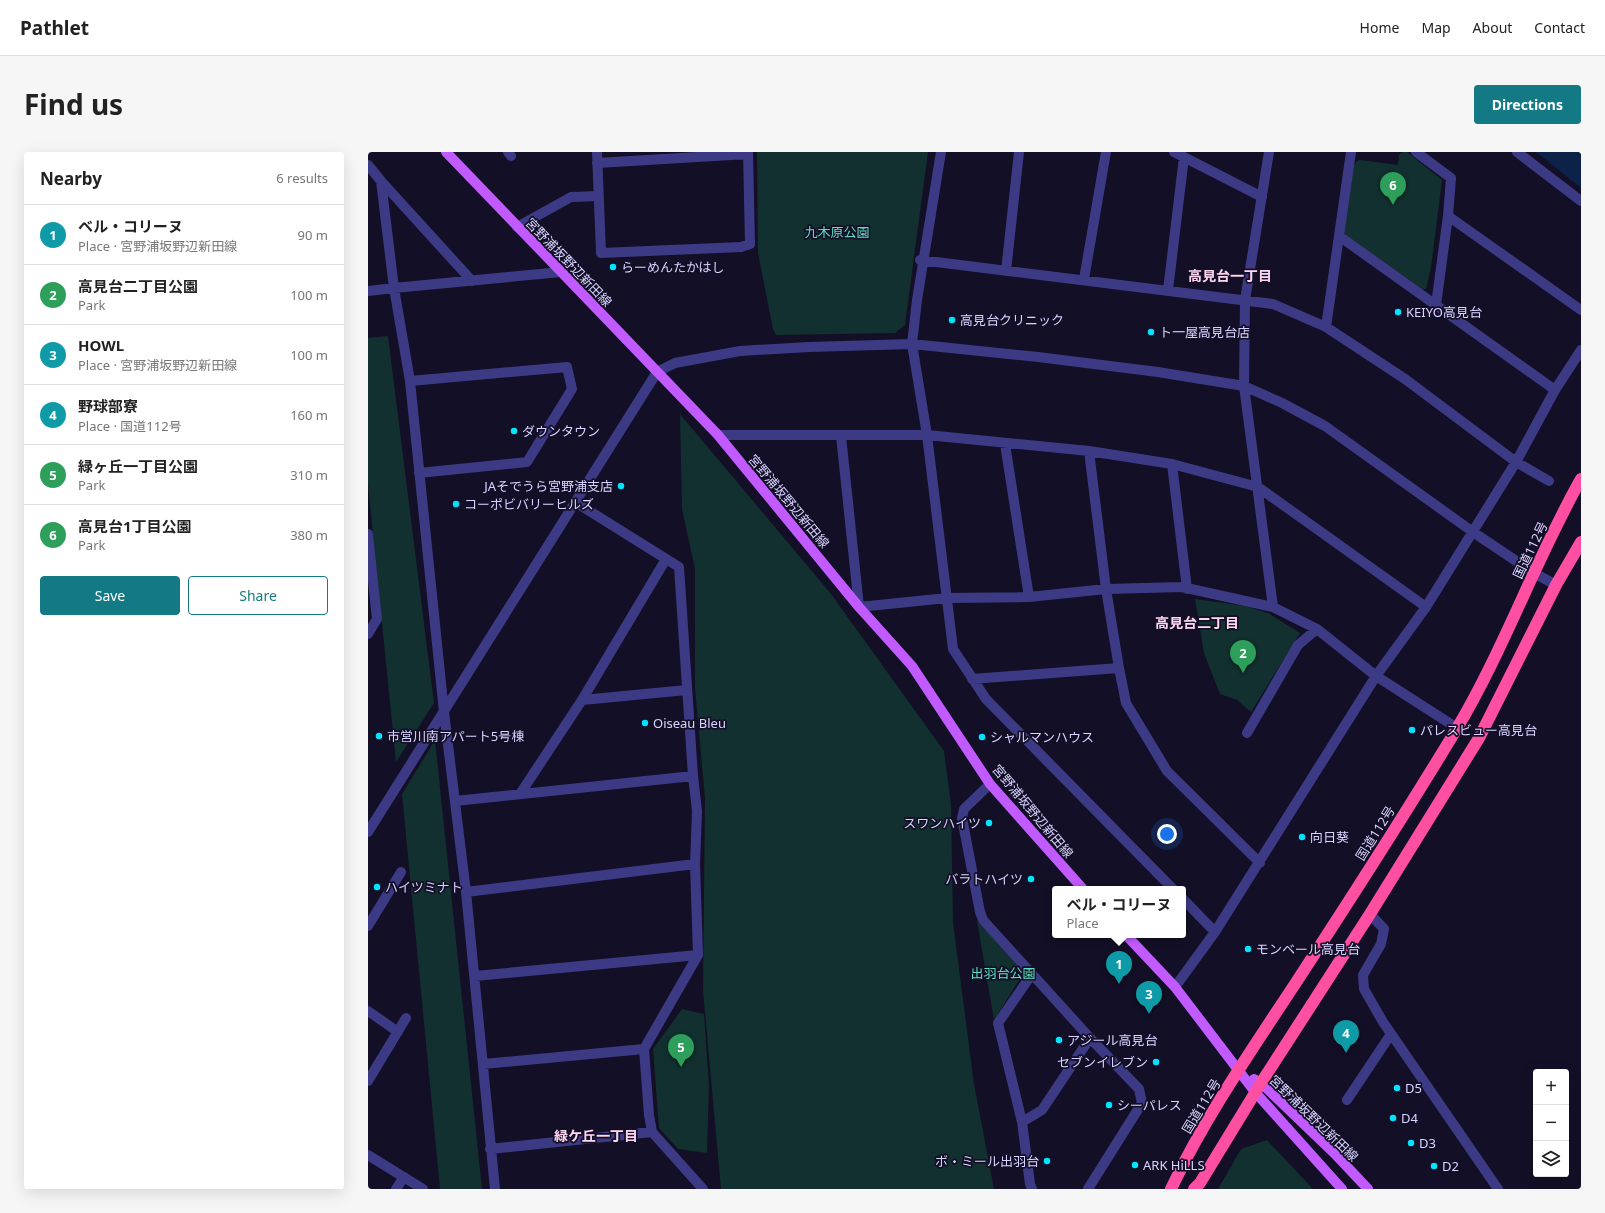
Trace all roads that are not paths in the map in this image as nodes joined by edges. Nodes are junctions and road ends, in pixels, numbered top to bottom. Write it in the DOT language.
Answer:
graph roads {
  1 [pos="446,152"];
  2 [pos="597,152"];
  3 [pos="941,152"];
  4 [pos="1019,152"];
  5 [pos="1106,152"];
  6 [pos="1174,152"];
  7 [pos="1269,152"];
  8 [pos="1416,152"];
  9 [pos="1517,152"];
  10 [pos="748,153"];
  11 [pos="1349,153"];
  12 [pos="1184,157"];
  13 [pos="597,162"];
  14 [pos="368,166"];
  15 [pos="381,181"];
  16 [pos="598,196"];
  17 [pos="1262,197"];
  18 [pos="1581,201"];
  19 [pos="1448,216"];
  20 [pos="517,226"];
  21 [pos="1339,236"];
  22 [pos="922,261"];
  23 [pos="1006,271"];
  24 [pos="561,272"];
  25 [pos="472,280"];
  26 [pos="1084,280"];
  27 [pos="394,288"];
  28 [pos="1168,290"];
  29 [pos="368,292"];
  30 [pos="1245,300"];
  31 [pos="1436,305"];
  32 [pos="1581,310"];
  33 [pos="1326,327"];
  34 [pos="912,344"];
  35 [pos="1581,350"];
  36 [pos="657,372"];
  37 [pos="410,382"];
  38 [pos="1244,386"];
  39 [pos="1555,390"];
  40 [pos="718,435"];
  41 [pos="927,435"];
  42 [pos="841,436"];
  43 [pos="1005,444"];
  44 [pos="1089,451"];
  45 [pos="1516,462"];
  46 [pos="1172,464"];
  47 [pos="419,473"];
  48 [pos="1581,479"];
  49 [pos="1549,481"];
  50 [pos="1258,487"];
  51 [pos="575,502"];
  52 [pos="1473,532"];
  53 [pos="368,534"];
  54 [pos="1581,542"];
  55 [pos="666,559"];
  56 [pos="1534,573"];
  57 [pos="1556,585"];
  58 [pos="1106,589"];
  59 [pos="1187,589"];
  60 [pos="1029,597"];
  61 [pos="947,598"];
  62 [pos="372,600"];
  63 [pos="859,606"];
  64 [pos="1274,606"];
  65 [pos="1426,607"];
  66 [pos="1317,629"];
  67 [pos="368,634"];
  68 [pos="1119,668"];
  69 [pos="1376,676"];
  70 [pos="972,679"];
  71 [pos="687,690"];
  72 [pos="582,700"];
  73 [pos="444,712"];
  74 [pos="1457,728"];
  75 [pos="1247,733"];
  76 [pos="693,776"];
  77 [pos="990,784"];
  78 [pos="520,794"];
  79 [pos="455,801"];
  80 [pos="368,832"];
  81 [pos="1260,863"];
  82 [pos="695,864"];
  83 [pos="401,872"];
  84 [pos="1080,886"];
  85 [pos="1170,886"];
  86 [pos="466,892"];
  87 [pos="1186,902"];
  88 [pos="1370,914"];
  89 [pos="368,926"];
  90 [pos="1215,932"];
  91 [pos="1129,938"];
  92 [pos="698,955"];
  93 [pos="1032,974"];
  94 [pos="474,976"];
  95 [pos="1175,986"];
  96 [pos="368,1011"];
  97 [pos="406,1018"];
  98 [pos="398,1032"];
  99 [pos="1391,1034"];
  100 [pos="1090,1038"];
  101 [pos="644,1049"];
  102 [pos="483,1064"];
  103 [pos="1238,1071"];
  104 [pos="368,1081"];
  105 [pos="1258,1087"];
  106 [pos="1347,1100"];
  107 [pos="1022,1122"];
  108 [pos="652,1132"];
  109 [pos="490,1149"];
  110 [pos="368,1155"];
  111 [pos="404,1177"];
  112 [pos="396,1189"];
  113 [pos="423,1189"];
  114 [pos="495,1189"];
  115 [pos="703,1189"];
  116 [pos="1032,1189"];
  117 [pos="1088,1189"];
  118 [pos="1171,1189"];
  119 [pos="1194,1189"];
  120 [pos="1342,1189"];
  121 [pos="1368,1189"];
  122 [pos="1498,1189"];
  1 -- 20 [label="main road, 宮野浦坂野辺新田線"];
  2 -- 13 [label="street"];
  3 -- 22 [label="street"];
  4 -- 23 [label="street"];
  5 -- 26 [label="street"];
  6 -- 12 [label="street"];
  7 -- 17 [label="street"];
  8 -- 19 [label="street"];
  9 -- 18 [label="street"];
  10 -- 13 [label="street"];
  10 -- 16 [label="street"];
  11 -- 21 [label="street"];
  12 -- 17 [label="street"];
  12 -- 28 [label="street"];
  13 -- 16 [label="street"];
  14 -- 15 [label="street"];
  15 -- 25 [label="street"];
  15 -- 27 [label="street"];
  16 -- 20 [label="street"];
  17 -- 30 [label="street"];
  19 -- 31 [label="street"];
  19 -- 32 [label="street"];
  20 -- 24 [label="main road, 宮野浦坂野辺新田線"];
  21 -- 31 [label="street"];
  21 -- 33 [label="street"];
  22 -- 23 [label="street"];
  22 -- 34 [label="street"];
  23 -- 26 [label="street"];
  24 -- 25 [label="street"];
  24 -- 36 [label="main road, 宮野浦坂野辺新田線"];
  25 -- 27 [label="street"];
  26 -- 28 [label="street"];
  27 -- 29 [label="street"];
  27 -- 37 [label="street"];
  28 -- 30 [label="street"];
  30 -- 33 [label="street"];
  30 -- 38 [label="street"];
  31 -- 39 [label="street"];
  33 -- 45 [label="street"];
  34 -- 36 [label="street"];
  34 -- 38 [label="street"];
  34 -- 41 [label="street"];
  35 -- 39 [label="street"];
  36 -- 40 [label="main road, 宮野浦坂野辺新田線"];
  36 -- 51 [label="street"];
  37 -- 47 [label="street"];
  37 -- 47 [label="street"];
  38 -- 50 [label="street"];
  38 -- 52 [label="street"];
  39 -- 45 [label="street"];
  40 -- 42 [label="street"];
  40 -- 63 [label="main road, 宮野浦坂野辺新田線"];
  41 -- 42 [label="street"];
  41 -- 43 [label="street"];
  41 -- 61 [label="street"];
  42 -- 63 [label="street"];
  43 -- 44 [label="street"];
  43 -- 60 [label="street"];
  44 -- 46 [label="street"];
  44 -- 58 [label="street"];
  45 -- 49 [label="street"];
  45 -- 52 [label="street"];
  46 -- 50 [label="street"];
  46 -- 59 [label="street"];
  47 -- 73 [label="street"];
  48 -- 56 [label="highway, 国道112号"];
  50 -- 64 [label="street"];
  50 -- 65 [label="street"];
  51 -- 55 [label="street"];
  51 -- 73 [label="street"];
  52 -- 56 [label="street"];
  52 -- 65 [label="street"];
  53 -- 62 [label="street"];
  54 -- 57 [label="highway"];
  55 -- 71 [label="street"];
  55 -- 72 [label="street"];
  56 -- 57 [label="street"];
  56 -- 74 [label="highway, 国道112号"];
  57 -- 88 [label="highway"];
  58 -- 59 [label="street"];
  58 -- 60 [label="street"];
  58 -- 68 [label="street"];
  59 -- 64 [label="street"];
  60 -- 61 [label="street"];
  61 -- 63 [label="street"];
  61 -- 70 [label="street"];
  62 -- 67 [label="street"];
  63 -- 77 [label="main road, 宮野浦坂野辺新田線"];
  64 -- 66 [label="street"];
  65 -- 69 [label="street"];
  66 -- 69 [label="street"];
  66 -- 75 [label="street"];
  68 -- 70 [label="street"];
  68 -- 81 [label="street"];
  69 -- 74 [label="street"];
  69 -- 81 [label="street"];
  70 -- 85 [label="street"];
  71 -- 72 [label="street"];
  71 -- 76 [label="street"];
  72 -- 78 [label="street"];
  73 -- 79 [label="street"];
  73 -- 80 [label="street"];
  74 -- 103 [label="highway, 国道112号"];
  76 -- 78 [label="street"];
  76 -- 82 [label="street"];
  77 -- 84 [label="main road, 宮野浦坂野辺新田線"];
  77 -- 93 [label="street"];
  78 -- 79 [label="street"];
  79 -- 86 [label="street"];
  81 -- 90 [label="street"];
  82 -- 86 [label="street"];
  82 -- 92 [label="street"];
  83 -- 89 [label="street"];
  86 -- 94 [label="street"];
  87 -- 90 [label="street"];
  88 -- 99 [label="street"];
  88 -- 105 [label="highway"];
  90 -- 95 [label="street"];
  91 -- 95 [label="main road, 宮野浦坂野辺新田線"];
  92 -- 94 [label="street"];
  92 -- 101 [label="street"];
  93 -- 100 [label="street"];
  93 -- 107 [label="street"];
  94 -- 102 [label="street"];
  95 -- 103 [label="main road, 宮野浦坂野辺新田線"];
  96 -- 98 [label="street"];
  97 -- 98 [label="street"];
  98 -- 104 [label="street"];
  99 -- 106 [label="street"];
  99 -- 122 [label="street"];
  100 -- 107 [label="street"];
  100 -- 117 [label="street"];
  101 -- 102 [label="street"];
  101 -- 108 [label="street"];
  102 -- 109 [label="street"];
  103 -- 105 [label="main road, 宮野浦坂野辺新田線"];
  103 -- 118 [label="highway, 国道112号"];
  105 -- 119 [label="highway"];
  105 -- 120 [label="main road, 宮野浦坂野辺新田線"];
  105 -- 121 [label="main road, 宮野浦坂野辺新田線"];
  107 -- 116 [label="street"];
  108 -- 109 [label="street"];
  108 -- 115 [label="street"];
  109 -- 114 [label="street"];
  110 -- 111 [label="street"];
  111 -- 112 [label="street"];
  111 -- 113 [label="street"];
}
